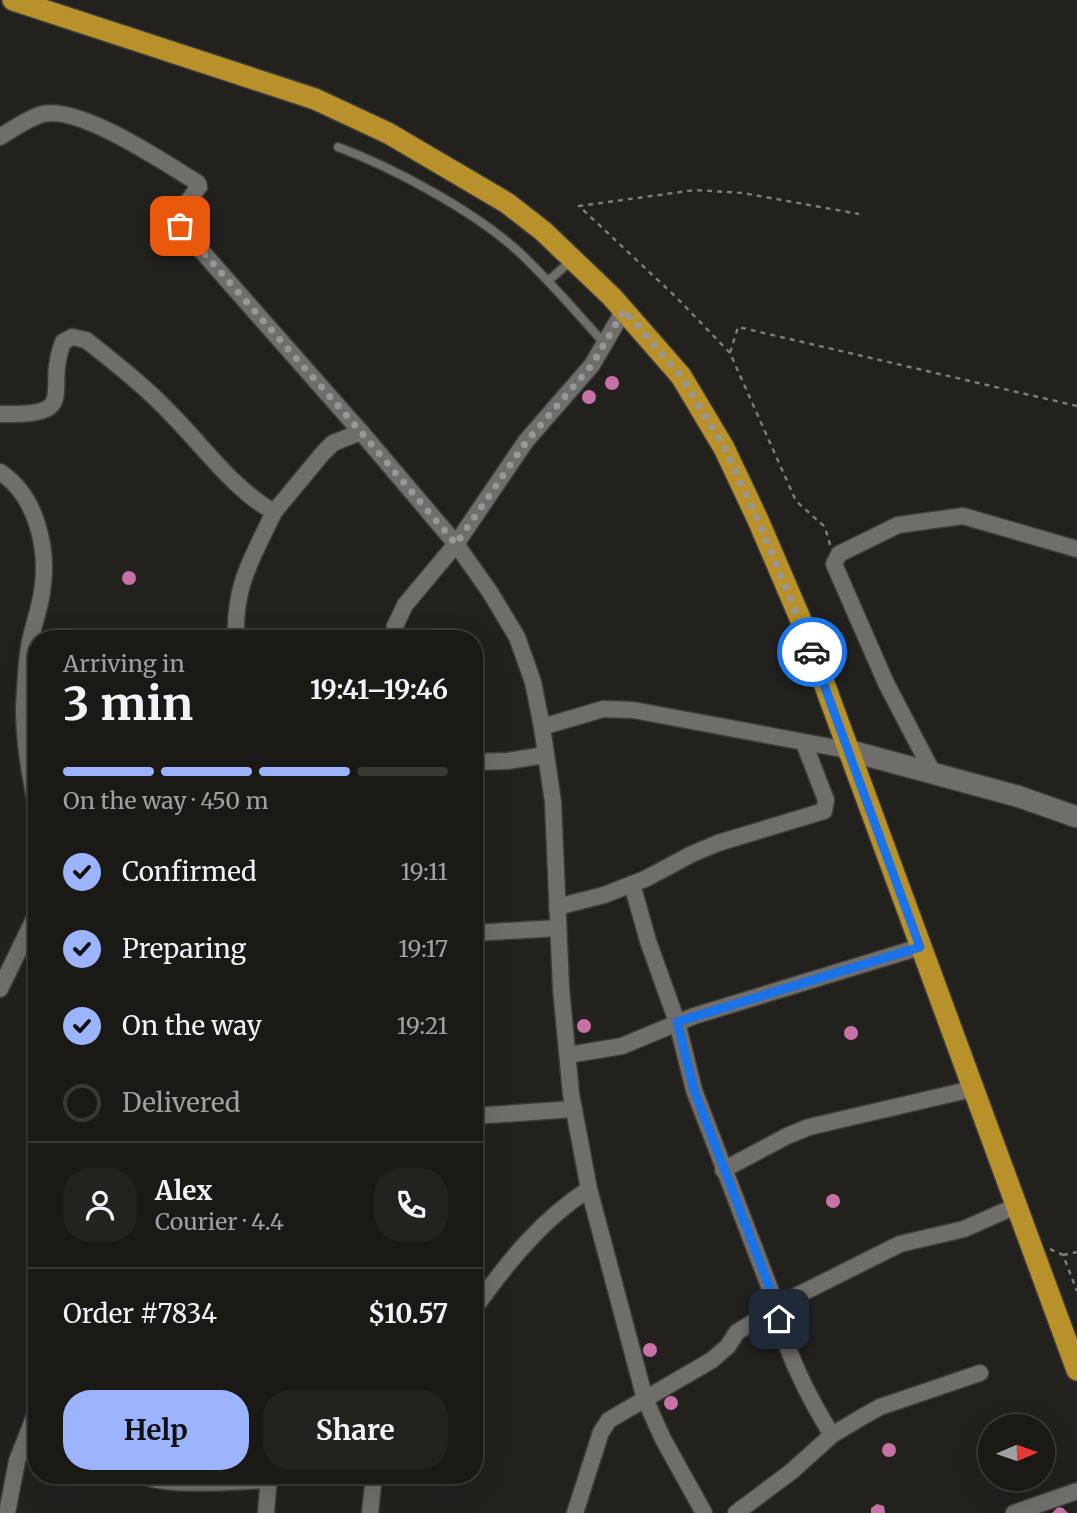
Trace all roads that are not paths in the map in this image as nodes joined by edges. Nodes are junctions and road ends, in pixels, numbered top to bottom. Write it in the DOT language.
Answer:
graph roads {
  1 [pos="13,0"];
  2 [pos="0,137"];
  3 [pos="338,147"];
  4 [pos="573,259"];
  5 [pos="548,281"];
  6 [pos="624,310"];
  7 [pos="604,343"];
  8 [pos="0,414"];
  9 [pos="361,432"];
  10 [pos="0,472"];
  11 [pos="274,512"];
  12 [pos="456,544"];
  13 [pos="1077,549"];
  14 [pos="34,630"];
  15 [pos="236,630"];
  16 [pos="395,630"];
  17 [pos="28,653"];
  18 [pos="542,727"];
  19 [pos="28,729"];
  20 [pos="804,743"];
  21 [pos="847,750"];
  22 [pos="545,755"];
  23 [pos="483,762"];
  24 [pos="933,773"];
  25 [pos="1077,817"];
  26 [pos="632,884"];
  27 [pos="557,907"];
  28 [pos="558,928"];
  29 [pos="28,931"];
  30 [pos="483,932"];
  31 [pos="920,947"];
  32 [pos="0,989"];
  33 [pos="677,1022"];
  34 [pos="568,1055"];
  35 [pos="972,1089"];
  36 [pos="574,1109"];
  37 [pos="483,1115"];
  38 [pos="723,1170"];
  39 [pos="590,1189"];
  40 [pos="1016,1206"];
  41 [pos="483,1296"];
  42 [pos="777,1307"];
  43 [pos="1077,1370"];
  44 [pos="980,1373"];
  45 [pos="645,1399"];
  46 [pos="28,1433"];
  47 [pos="832,1435"];
  48 [pos="268,1484"];
  49 [pos="373,1484"];
  50 [pos="1077,1491"];
  51 [pos="7,1513"];
  52 [pos="266,1513"];
  53 [pos="370,1513"];
  54 [pos="575,1513"];
  55 [pos="704,1513"];
  56 [pos="736,1513"];
  57 [pos="1014,1513"];
  1 -- 4 [label="highway"];
  2 -- 9 [label="street"];
  3 -- 5 [label="lane"];
  4 -- 5 [label="lane"];
  4 -- 6 [label="highway"];
  5 -- 7 [label="lane"];
  6 -- 7 [label="street"];
  6 -- 21 [label="highway"];
  7 -- 12 [label="street"];
  8 -- 11 [label="street"];
  9 -- 11 [label="street"];
  9 -- 12 [label="street"];
  10 -- 14 [label="street"];
  11 -- 15 [label="street"];
  12 -- 16 [label="street"];
  12 -- 18 [label="street"];
  13 -- 24 [label="street"];
  17 -- 19 [label="street"];
  18 -- 20 [label="street"];
  18 -- 22 [label="street"];
  20 -- 21 [label="street"];
  20 -- 26 [label="street"];
  21 -- 24 [label="street"];
  21 -- 31 [label="highway"];
  22 -- 23 [label="street"];
  22 -- 27 [label="street"];
  24 -- 25 [label="street"];
  26 -- 27 [label="street"];
  26 -- 33 [label="street"];
  27 -- 28 [label="street"];
  28 -- 30 [label="street"];
  28 -- 34 [label="street"];
  29 -- 32 [label="street"];
  31 -- 33 [label="street"];
  31 -- 35 [label="highway"];
  33 -- 34 [label="street"];
  33 -- 38 [label="street"];
  34 -- 36 [label="street"];
  35 -- 38 [label="street"];
  35 -- 40 [label="highway"];
  36 -- 37 [label="street"];
  36 -- 39 [label="street"];
  38 -- 42 [label="street"];
  39 -- 41 [label="street"];
  39 -- 45 [label="street"];
  40 -- 42 [label="street"];
  40 -- 43 [label="highway"];
  42 -- 45 [label="street"];
  42 -- 47 [label="street"];
  44 -- 47 [label="street"];
  45 -- 54 [label="street"];
  45 -- 55 [label="street"];
  46 -- 51 [label="street"];
  47 -- 56 [label="street"];
  48 -- 52 [label="street"];
  49 -- 53 [label="street"];
  50 -- 57 [label="street"];
}
